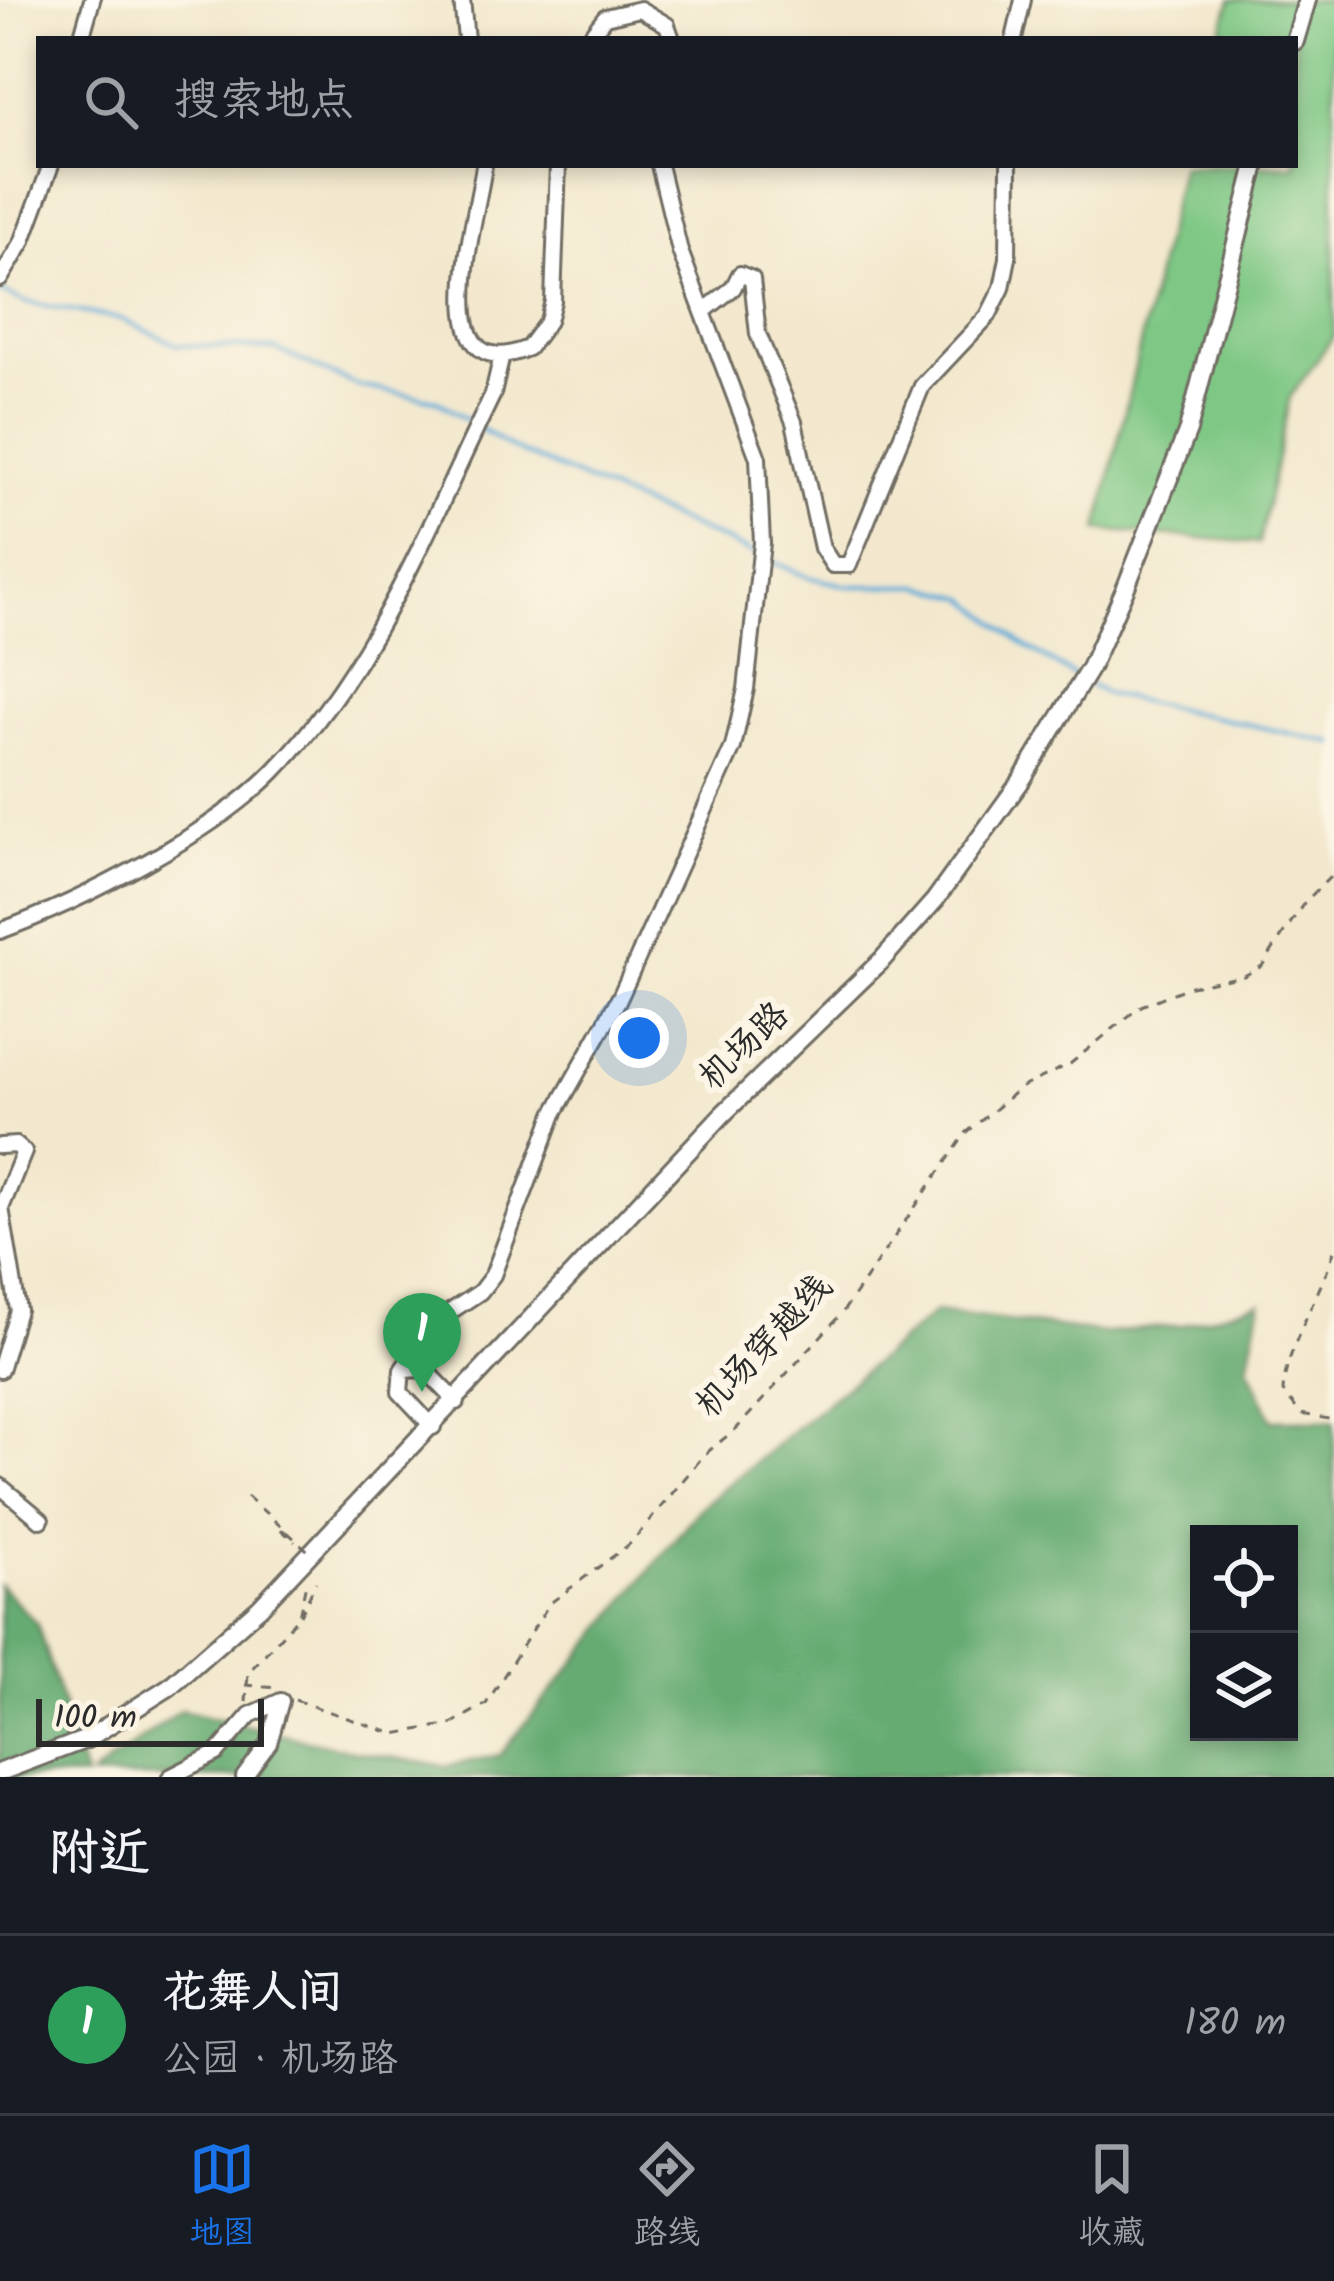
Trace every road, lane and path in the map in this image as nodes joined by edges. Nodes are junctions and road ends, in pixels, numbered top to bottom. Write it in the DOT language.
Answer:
graph roads {
  1 [pos="92,0"];
  2 [pos="462,0"];
  3 [pos="1023,0"];
  4 [pos="1307,0"];
  5 [pos="621,5"];
  6 [pos="82,36"];
  7 [pos="466,36"];
  8 [pos="590,36"];
  9 [pos="670,36"];
  10 [pos="1015,36"];
  11 [pos="1296,36"];
  12 [pos="50,168"];
  13 [pos="484,168"];
  14 [pos="558,168"];
  15 [pos="660,168"];
  16 [pos="1009,168"];
  17 [pos="1255,168"];
  18 [pos="0,279"];
  19 [pos="704,310"];
  20 [pos="502,355"];
  21 [pos="1334,873"];
  22 [pos="0,931"];
  23 [pos="0,1146"];
  24 [pos="1334,1251"];
  25 [pos="420,1346"];
  26 [pos="425,1369"];
  27 [pos="0,1370"];
  28 [pos="402,1370"];
  29 [pos="457,1402"];
  30 [pos="1334,1420"];
  31 [pos="433,1427"];
  32 [pos="0,1486"];
  33 [pos="247,1496"];
  34 [pos="41,1520"];
  35 [pos="290,1535"];
  36 [pos="313,1561"];
  37 [pos="316,1582"];
  38 [pos="299,1616"];
  39 [pos="243,1684"];
  40 [pos="286,1695"];
  41 [pos="250,1714"];
  42 [pos="0,1772"];
  43 [pos="170,1777"];
  44 [pos="244,1777"];
  1 -- 6 [label="street"];
  2 -- 7 [label="street"];
  3 -- 10 [label="street"];
  4 -- 11 [label="street"];
  5 -- 8 [label="street"];
  5 -- 9 [label="street"];
  12 -- 18 [label="street"];
  13 -- 20 [label="street"];
  14 -- 20 [label="street"];
  15 -- 19 [label="street"];
  16 -- 19 [label="street"];
  17 -- 29 [label="street, 机场路"];
  19 -- 25 [label="street"];
  20 -- 22 [label="street"];
  21 -- 40 [label="path, 机场穿越线"];
  23 -- 27 [label="street"];
  24 -- 30 [label="path"];
  25 -- 26 [label="street"];
  25 -- 28 [label="street"];
  26 -- 28 [label="street"];
  26 -- 29 [label="street"];
  28 -- 31 [label="street"];
  29 -- 31 [label="street, 机场路"];
  31 -- 36 [label="street, 机场路"];
  32 -- 34 [label="street"];
  33 -- 35 [label="path, bridge"];
  35 -- 36 [label="path, bridge"];
  35 -- 36 [label="path"];
  36 -- 38 [label="path"];
  36 -- 42 [label="street, 机场路"];
  37 -- 38 [label="path"];
  38 -- 39 [label="path"];
  39 -- 40 [label="path, 机场穿越线"];
  39 -- 41 [label="path"];
  40 -- 41 [label="street"];
  40 -- 44 [label="street"];
  41 -- 43 [label="street"];
}
